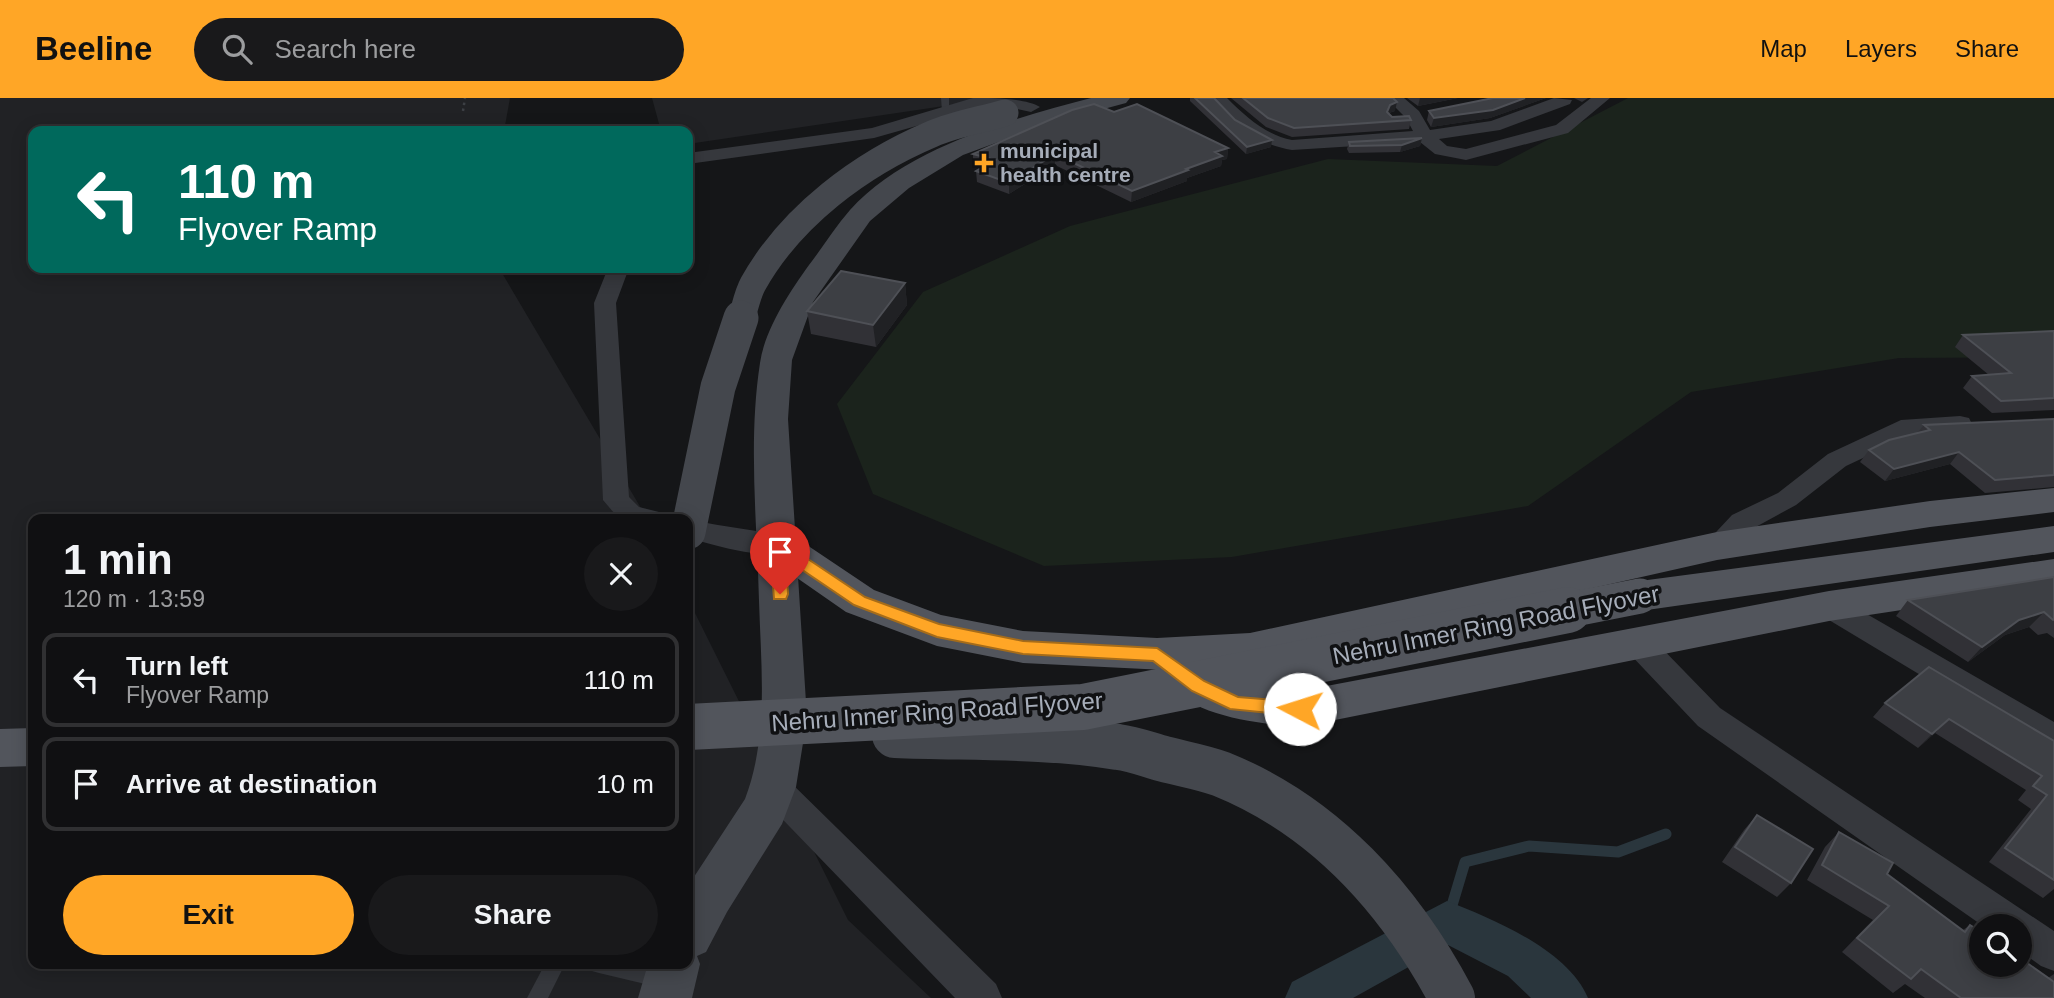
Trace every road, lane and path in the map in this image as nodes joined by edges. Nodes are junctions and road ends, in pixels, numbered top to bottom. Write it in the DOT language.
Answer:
graph roads {
  1 [pos="1067,98"];
  2 [pos="1118,98"];
  3 [pos="1218,98"];
  4 [pos="1394,98"];
  5 [pos="1561,99"];
  6 [pos="1596,104"];
  7 [pos="946,105"];
  8 [pos="1018,110"];
  9 [pos="1420,113"];
  10 [pos="1261,135"];
  11 [pos="1424,136"];
  12 [pos="693,158"];
  13 [pos="616,273"];
  14 [pos="1989,423"];
  15 [pos="2054,500"];
  16 [pos="630,514"];
  17 [pos="691,514"];
  18 [pos="693,531"];
  19 [pos="2054,539"];
  20 [pos="778,545"];
  21 [pos="1717,546"];
  22 [pos="2054,573"];
  23 [pos="1829,606"];
  24 [pos="1638,643"];
  25 [pos="1157,654"];
  26 [pos="693,728"];
  27 [pos="693,728"];
  28 [pos="2054,738"];
  29 [pos="28,747"];
  30 [pos="0,748"];
  31 [pos="773,787"];
  32 [pos="1996,914"];
  33 [pos="693,930"];
  34 [pos="2032,937"];
  35 [pos="2054,953"];
  36 [pos="553,969"];
  37 [pos="537,998"];
  38 [pos="982,998"];
  39 [pos="1452,998"];
  1 -- 8 [label="street"];
  2 -- 20 [label="street"];
  3 -- 10 [label="street"];
  4 -- 9 [label="street"];
  5 -- 6 [label="street"];
  5 -- 11 [label="street"];
  6 -- 11 [label="street"];
  7 -- 8 [label="street"];
  7 -- 12 [label="street"];
  8 -- 17 [label="street, bridge"];
  9 -- 10 [label="street"];
  9 -- 11 [label="street"];
  10 -- 11 [label="street"];
  13 -- 16 [label="street"];
  14 -- 21 [label="street"];
  15 -- 21 [label="main road"];
  18 -- 20 [label="street"];
  19 -- 26 [label="main road, Nehru Inner Ring Road Flyover, bridge"];
  20 -- 25 [label="main road"];
  20 -- 31 [label="street"];
  21 -- 25 [label="main road"];
  22 -- 23 [label="main road"];
  23 -- 24 [label="main road"];
  23 -- 28 [label="street"];
  24 -- 25 [label="main road"];
  24 -- 32 [label="street"];
  27 -- 39 [label="street, bridge"];
  29 -- 30 [label="main road"];
  31 -- 33 [label="street"];
  31 -- 38 [label="street"];
  34 -- 35 [label="street"];
  36 -- 37 [label="lane"];
}
